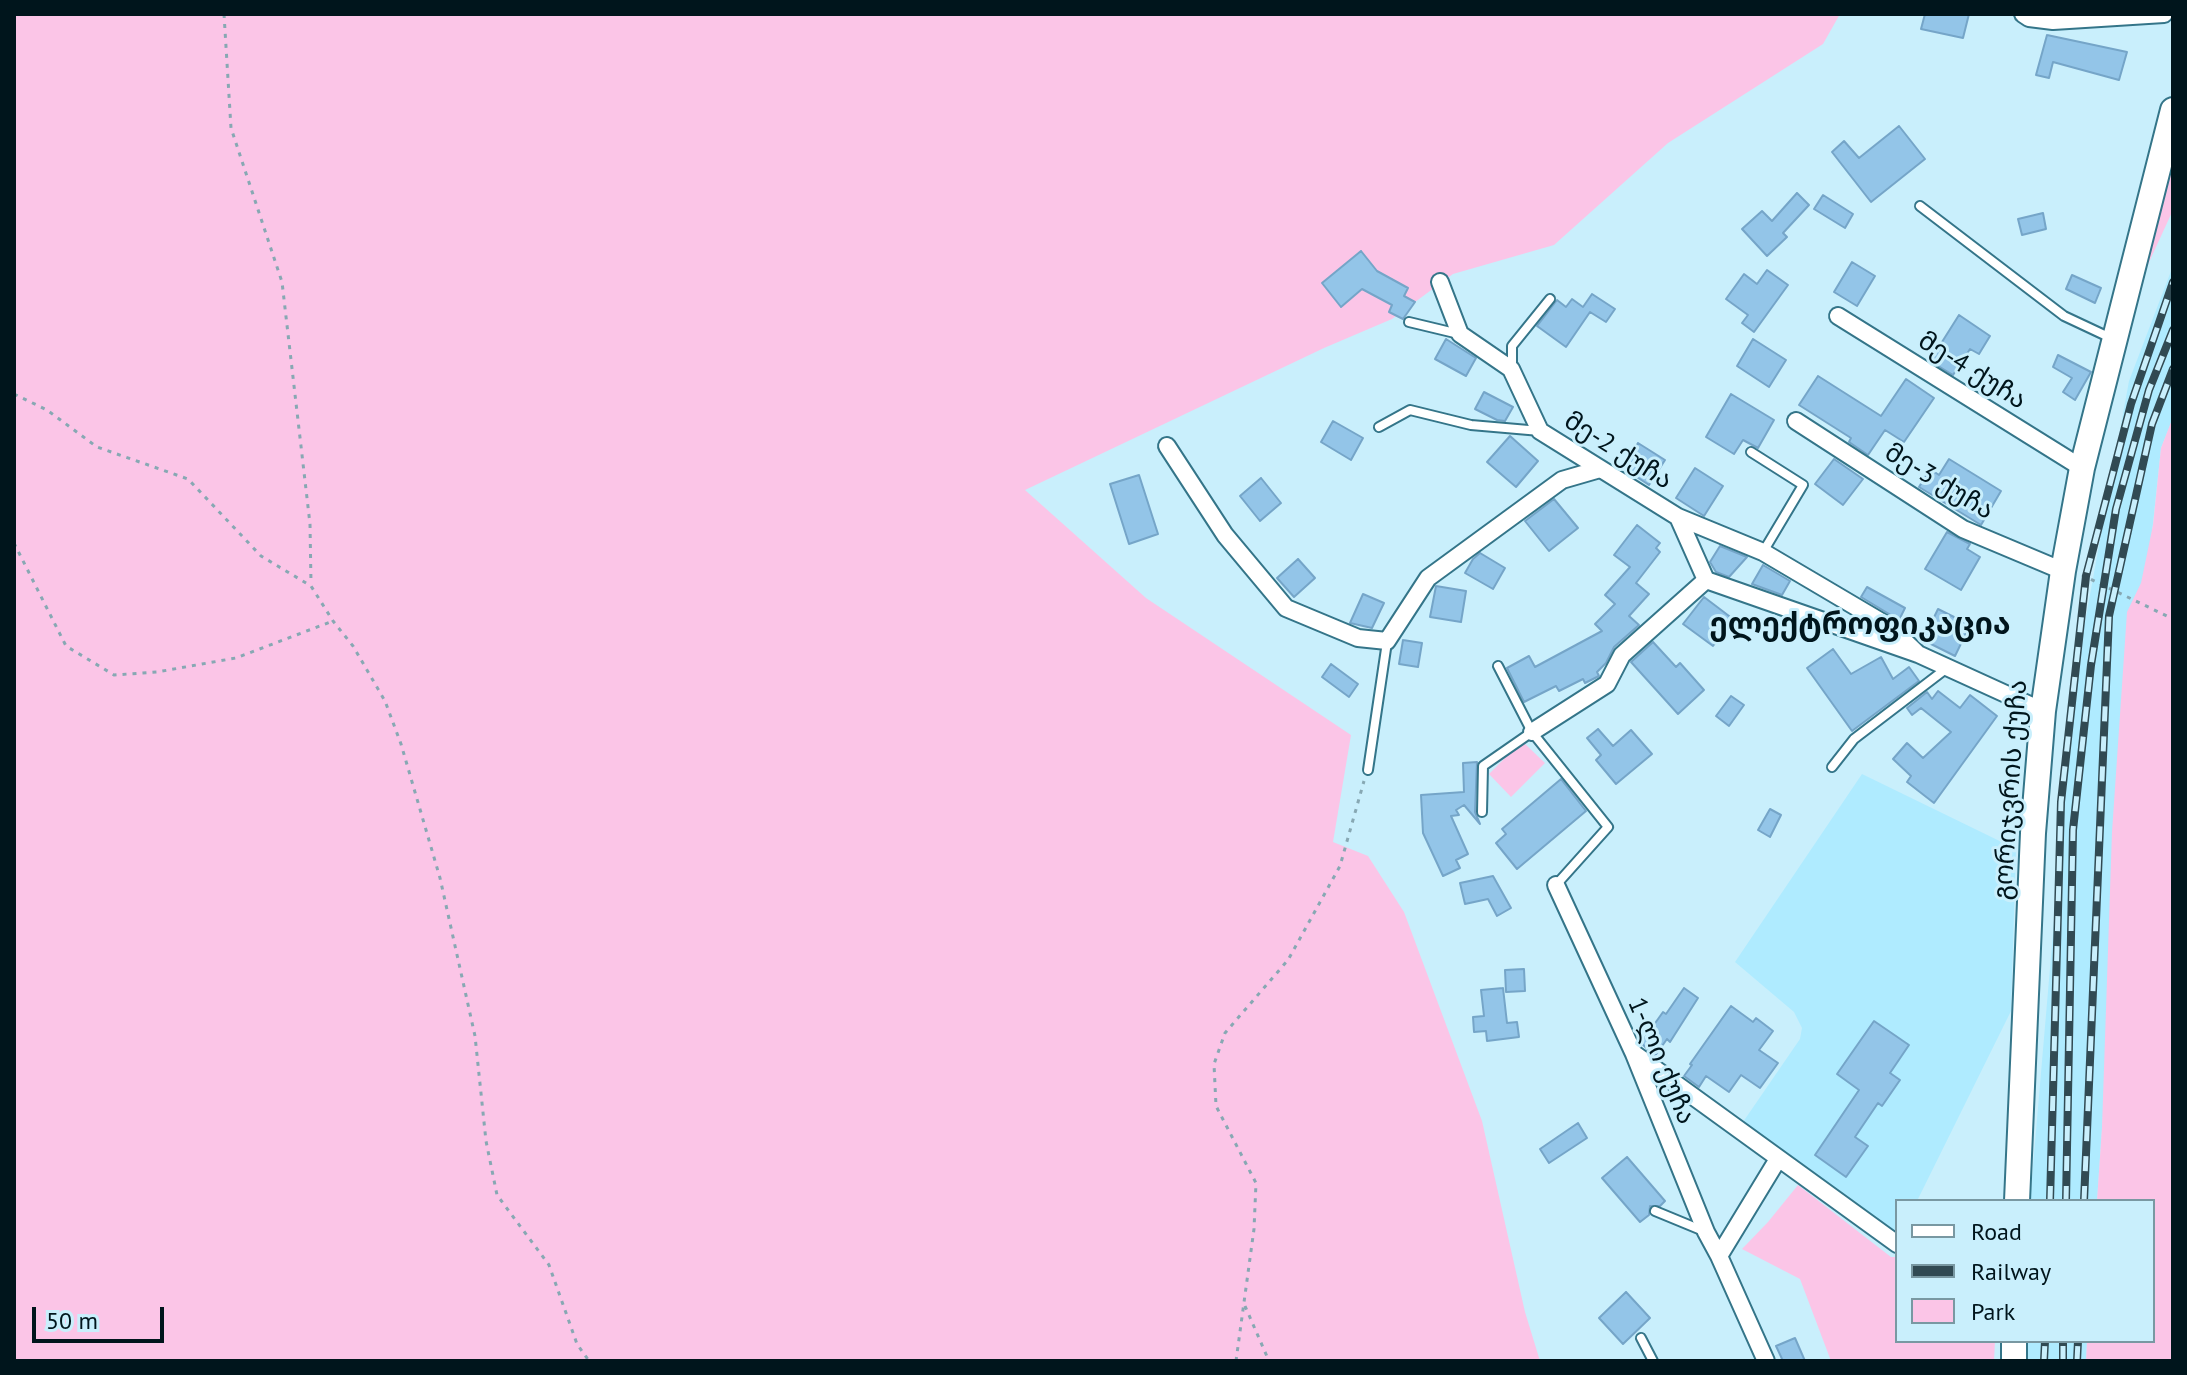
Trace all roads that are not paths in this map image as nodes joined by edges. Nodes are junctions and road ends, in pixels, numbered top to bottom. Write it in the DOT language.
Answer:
graph roads {
  1 [pos="2023,14"];
  2 [pos="2164,14"];
  3 [pos="2173,110"];
  4 [pos="1920,206"];
  5 [pos="1440,282"];
  6 [pos="1550,299"];
  7 [pos="1838,316"];
  8 [pos="1409,322"];
  9 [pos="1460,334"];
  10 [pos="2115,340"];
  11 [pos="1511,369"];
  12 [pos="1796,421"];
  13 [pos="1379,427"];
  14 [pos="1540,431"];
  15 [pos="1167,446"];
  16 [pos="1751,452"];
  17 [pos="2082,468"];
  18 [pos="1600,469"];
  19 [pos="1678,517"];
  20 [pos="1763,552"];
  21 [pos="2063,571"];
  22 [pos="1706,580"];
  23 [pos="1387,641"];
  24 [pos="1918,654"];
  25 [pos="1498,666"];
  26 [pos="1947,668"];
  27 [pos="2043,711"];
  28 [pos="1532,732"];
  29 [pos="1832,767"];
  30 [pos="1368,770"];
  31 [pos="1482,812"];
  32 [pos="1556,885"];
  33 [pos="1634,1054"];
  34 [pos="1778,1159"];
  35 [pos="2017,1199"];
  36 [pos="1655,1211"];
  37 [pos="1706,1232"];
  38 [pos="1895,1243"];
  39 [pos="1719,1256"];
  40 [pos="1641,1338"];
  41 [pos="1653,1361"];
  42 [pos="1766,1361"];
  1 -- 2 [label="street"];
  3 -- 10 [label="main road, გორიჯვრის ქუჩა"];
  4 -- 10 [label="lane"];
  5 -- 9 [label="street"];
  6 -- 11 [label="lane"];
  7 -- 17 [label="street, მე-4 ქუჩა"];
  8 -- 9 [label="lane"];
  9 -- 11 [label="street"];
  10 -- 17 [label="main road, გორიჯვრის ქუჩა"];
  11 -- 14 [label="street, მე-2 ქუჩა"];
  12 -- 21 [label="street, მე-3 ქუჩა"];
  13 -- 14 [label="lane"];
  14 -- 18 [label="street, მე-2 ქუჩა"];
  15 -- 23 [label="street"];
  16 -- 20 [label="lane"];
  17 -- 21 [label="main road, გორიჯვრის ქუჩა"];
  18 -- 19 [label="street, მე-2 ქუჩა"];
  18 -- 23 [label="street"];
  19 -- 20 [label="street, მე-2 ქუჩა"];
  19 -- 22 [label="street, მე-2 ქუჩა"];
  20 -- 24 [label="street, მე-2 ქუჩა"];
  21 -- 27 [label="main road, გორიჯვრის ქუჩა"];
  22 -- 24 [label="street, მე-2 ქუჩა"];
  22 -- 28 [label="street"];
  23 -- 30 [label="lane"];
  24 -- 26 [label="street, მე-2 ქუჩა"];
  25 -- 28 [label="lane"];
  26 -- 27 [label="street, მე-2 ქუჩა"];
  26 -- 29 [label="lane"];
  27 -- 35 [label="main road, გორიჯვრის ქუჩა"];
  28 -- 31 [label="lane"];
  28 -- 32 [label="lane"];
  32 -- 33 [label="street, 1-ლი ქუჩა"];
  33 -- 34 [label="street"];
  33 -- 37 [label="street, 1-ლი ქუჩა"];
  34 -- 38 [label="street"];
  34 -- 39 [label="street"];
  36 -- 37 [label="lane"];
  37 -- 39 [label="street, 1-ლი ქუჩა"];
  39 -- 42 [label="street, 1-ლი ქუჩა"];
  40 -- 41 [label="lane"];
}
